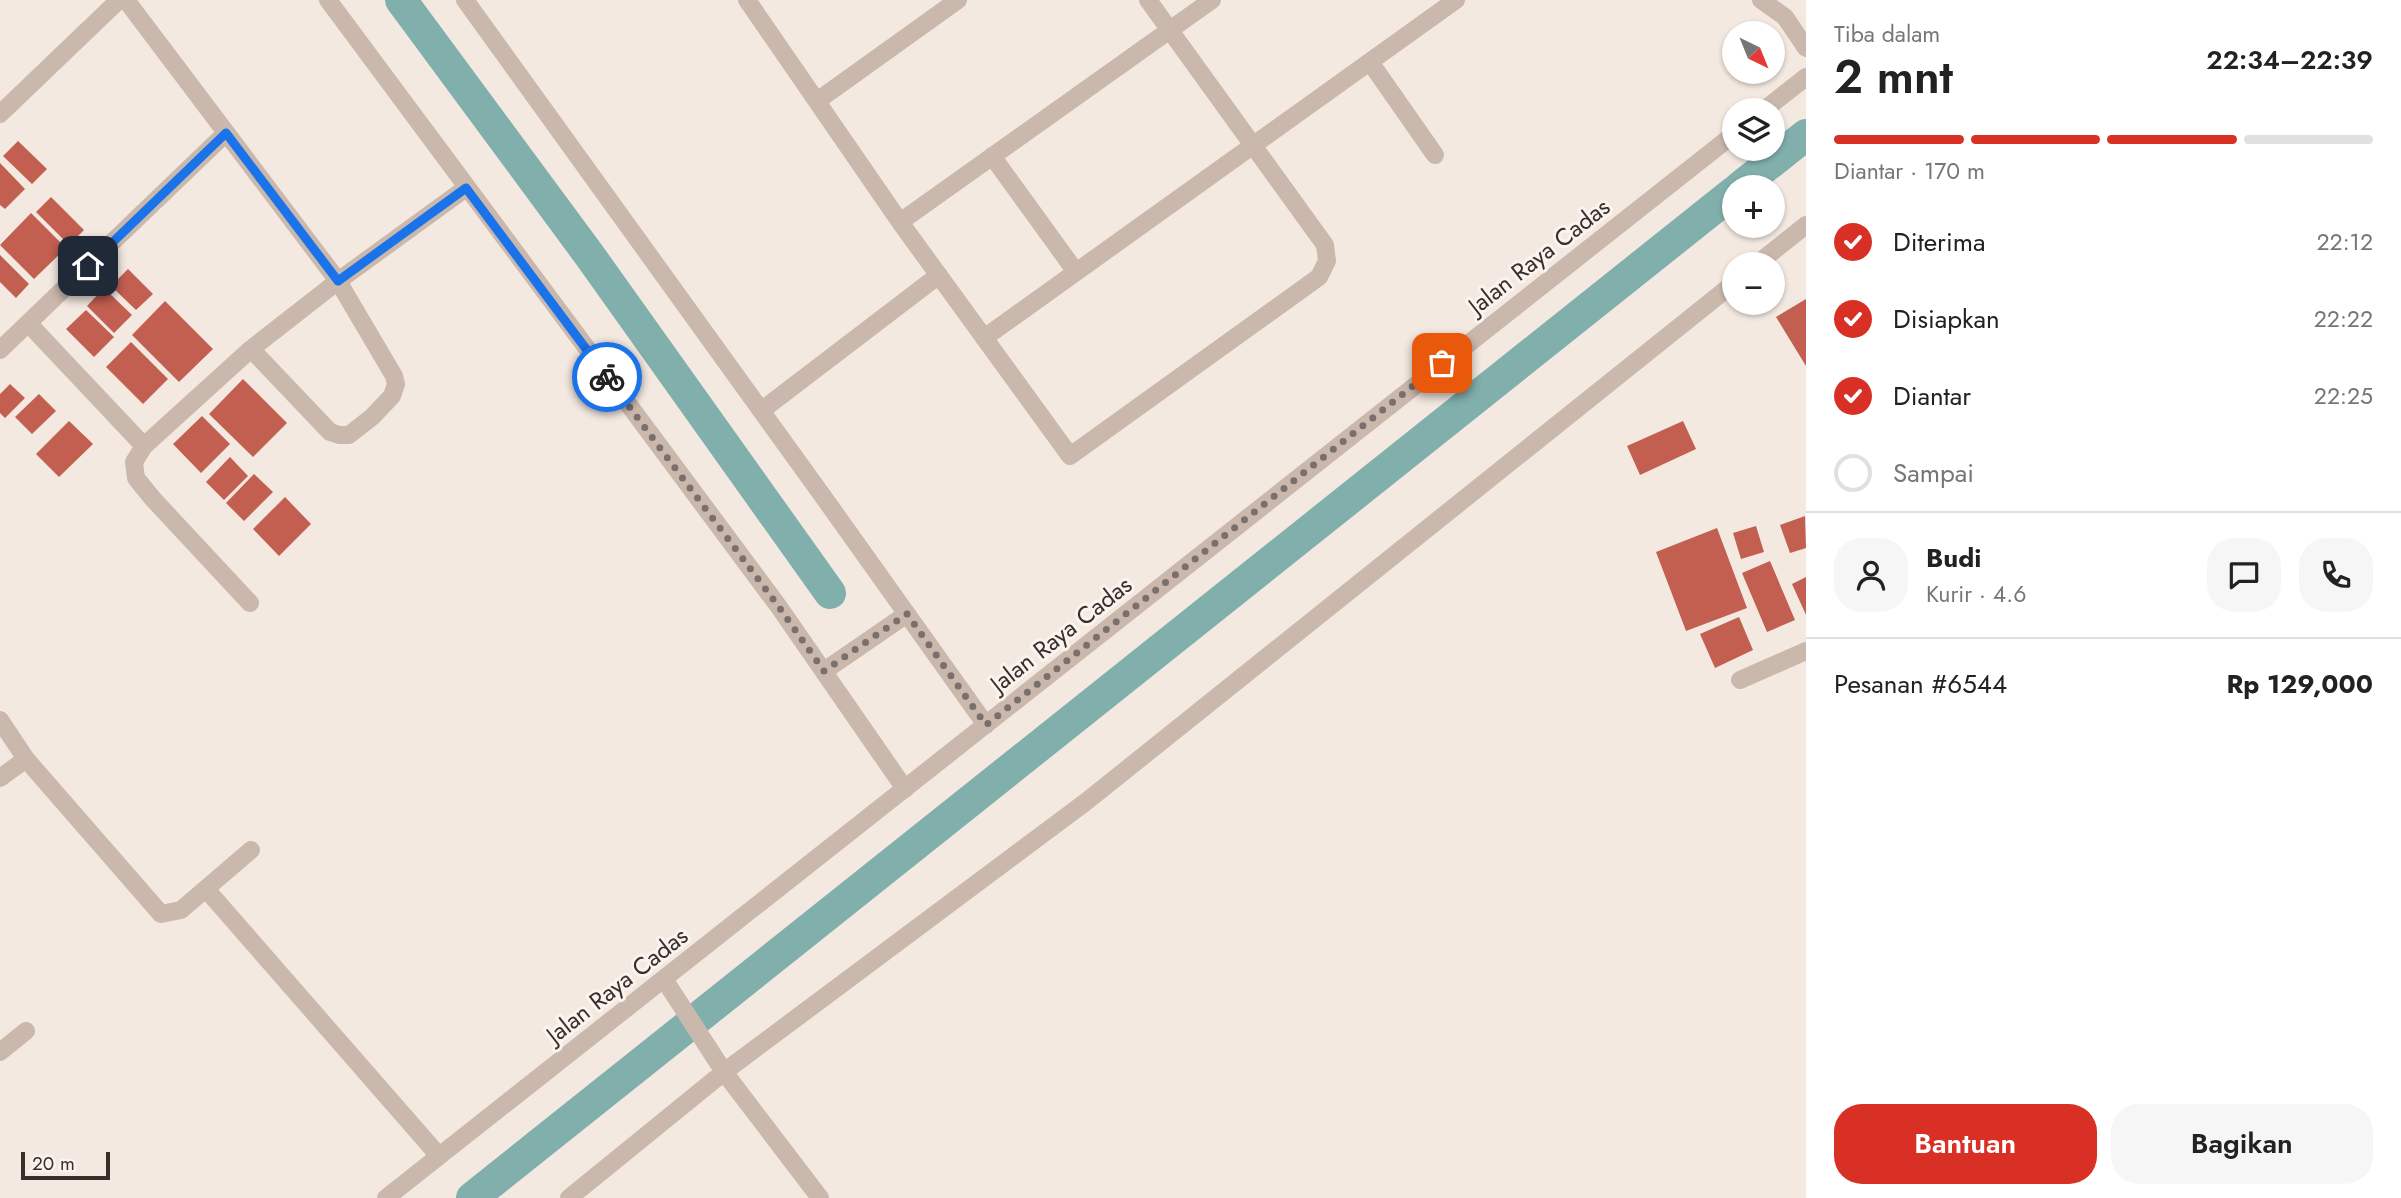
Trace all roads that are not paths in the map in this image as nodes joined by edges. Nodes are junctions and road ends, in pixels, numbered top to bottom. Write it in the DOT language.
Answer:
graph roads {
  1 [pos="119,0"];
  2 [pos="126,0"];
  3 [pos="328,0"];
  4 [pos="466,0"];
  5 [pos="747,0"];
  6 [pos="958,0"];
  7 [pos="1148,0"];
  8 [pos="1212,0"];
  9 [pos="1456,0"];
  10 [pos="1761,0"];
  11 [pos="1169,30"];
  12 [pos="1806,48"];
  13 [pos="1370,62"];
  14 [pos="1806,77"];
  15 [pos="1779,98"];
  16 [pos="817,101"];
  17 [pos="0,114"];
  18 [pos="226,133"];
  19 [pos="1722,143"];
  20 [pos="1253,146"];
  21 [pos="1436,155"];
  22 [pos="992,156"];
  23 [pos="466,188"];
  24 [pos="900,222"];
  25 [pos="1806,225"];
  26 [pos="1772,252"];
  27 [pos="1076,272"];
  28 [pos="939,275"];
  29 [pos="338,281"];
  30 [pos="1722,293"];
  31 [pos="28,323"];
  32 [pos="984,338"];
  33 [pos="251,349"];
  34 [pos="0,351"];
  35 [pos="761,410"];
  36 [pos="144,446"];
  37 [pos="250,603"];
  38 [pos="907,614"];
  39 [pos="1806,651"];
  40 [pos="824,671"];
  41 [pos="1740,680"];
  42 [pos="0,720"];
  43 [pos="986,725"];
  44 [pos="26,759"];
  45 [pos="0,778"];
  46 [pos="905,789"];
  47 [pos="251,850"];
  48 [pos="206,889"];
  49 [pos="664,979"];
  50 [pos="26,1031"];
  51 [pos="0,1052"];
  52 [pos="724,1072"];
  53 [pos="439,1156"];
  54 [pos="386,1198"];
  55 [pos="569,1198"];
  56 [pos="820,1198"];
  1 -- 17 [label="street"];
  2 -- 18 [label="street"];
  3 -- 23 [label="street"];
  4 -- 35 [label="street"];
  5 -- 16 [label="street"];
  6 -- 16 [label="street"];
  7 -- 11 [label="street"];
  8 -- 11 [label="street"];
  9 -- 13 [label="street"];
  10 -- 12 [label="street"];
  11 -- 20 [label="street"];
  11 -- 22 [label="street"];
  13 -- 20 [label="street"];
  13 -- 21 [label="street"];
  14 -- 15 [label="street"];
  16 -- 24 [label="street"];
  18 -- 29 [label="street"];
  18 -- 31 [label="street"];
  19 -- 43 [label="street, Jalan Raya Cadas"];
  20 -- 27 [label="street"];
  20 -- 32 [label="street"];
  22 -- 24 [label="street"];
  22 -- 27 [label="street"];
  23 -- 29 [label="street"];
  23 -- 40 [label="street"];
  24 -- 28 [label="street"];
  25 -- 26 [label="street"];
  27 -- 32 [label="street"];
  28 -- 32 [label="street"];
  28 -- 35 [label="street"];
  29 -- 33 [label="street"];
  29 -- 33 [label="street"];
  30 -- 52 [label="street"];
  31 -- 34 [label="street"];
  31 -- 36 [label="street"];
  33 -- 36 [label="street"];
  35 -- 38 [label="street"];
  36 -- 37 [label="street"];
  38 -- 40 [label="street"];
  38 -- 43 [label="street"];
  39 -- 41 [label="street"];
  40 -- 46 [label="street"];
  42 -- 44 [label="street"];
  43 -- 46 [label="street, Jalan Raya Cadas"];
  44 -- 45 [label="street"];
  44 -- 48 [label="street"];
  46 -- 49 [label="street, Jalan Raya Cadas"];
  47 -- 48 [label="street"];
  48 -- 53 [label="street"];
  49 -- 52 [label="street"];
  49 -- 53 [label="street, Jalan Raya Cadas"];
  50 -- 51 [label="street"];
  52 -- 55 [label="street"];
  52 -- 56 [label="street"];
  53 -- 54 [label="street, Jalan Raya Cadas"];
}
